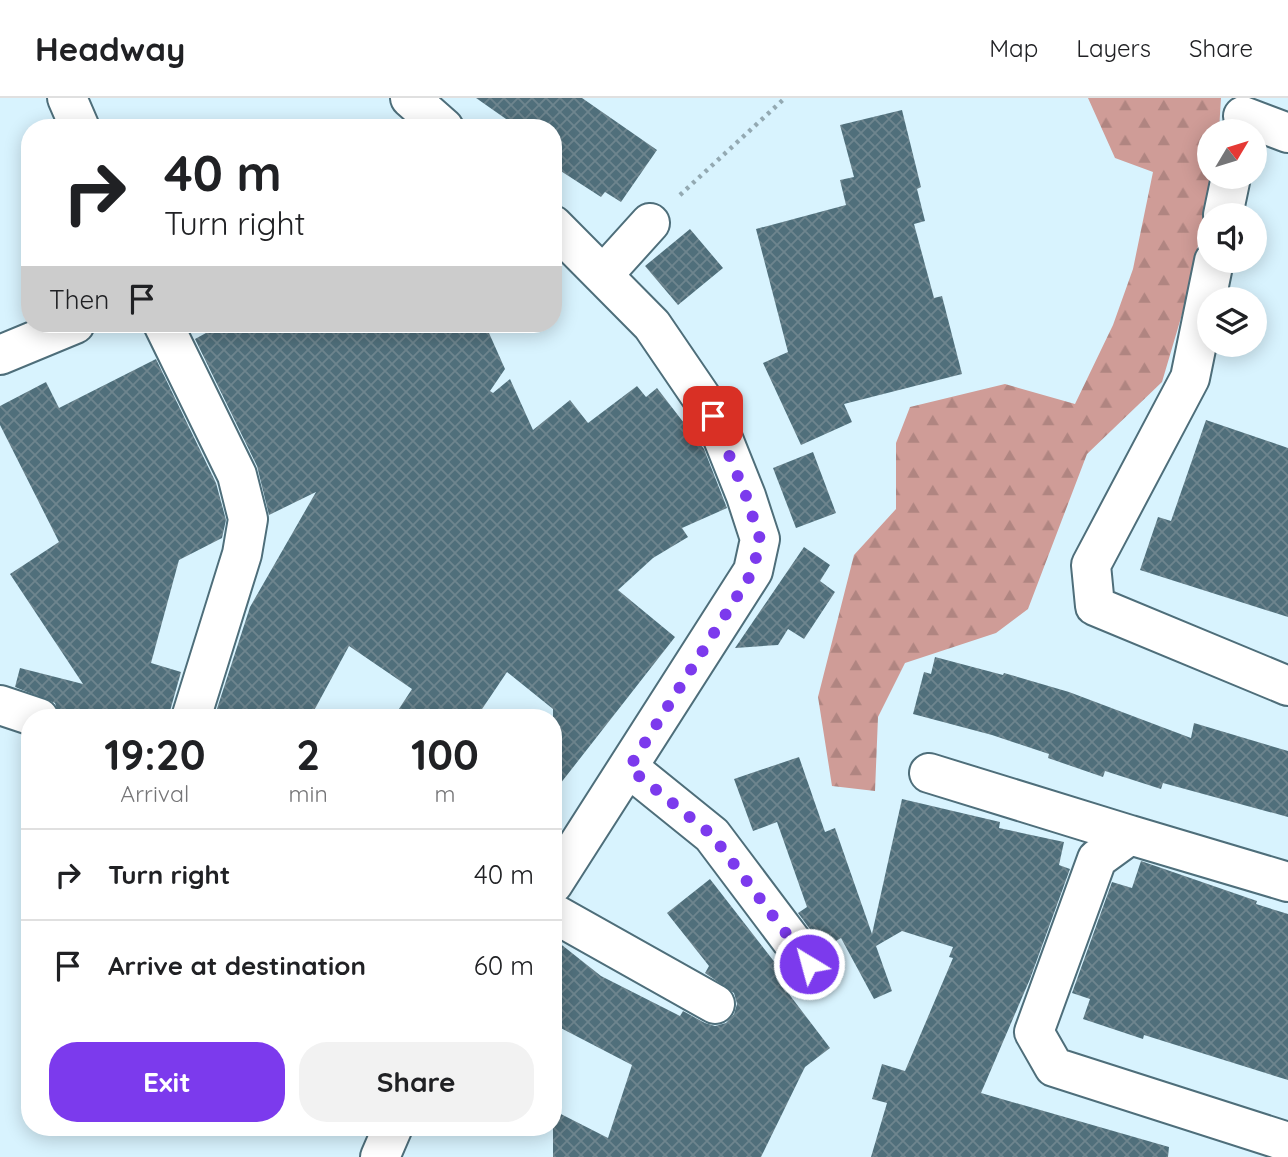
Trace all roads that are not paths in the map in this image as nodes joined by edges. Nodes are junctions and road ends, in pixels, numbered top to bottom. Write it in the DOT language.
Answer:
graph roads {
  1 [pos="67,98"];
  2 [pos="410,98"];
  3 [pos="1242,115"];
  4 [pos="75,119"];
  5 [pos="434,119"];
  6 [pos="1288,133"];
  7 [pos="650,223"];
  8 [pos="562,234"];
  9 [pos="1212,273"];
  10 [pos="603,275"];
  11 [pos="53,333"];
  12 [pos="167,333"];
  13 [pos="0,355"];
  14 [pos="1288,687"];
  15 [pos="0,705"];
  16 [pos="194,709"];
  17 [pos="21,712"];
  18 [pos="629,768"];
  19 [pos="929,773"];
  20 [pos="1130,835"];
  21 [pos="562,870"];
  22 [pos="1288,882"];
  23 [pos="562,918"];
  24 [pos="809,964"];
  25 [pos="715,1004"];
  26 [pos="389,1136"];
  27 [pos="1288,1142"];
  28 [pos="380,1157"];
  1 -- 4 [label="street"];
  2 -- 5 [label="street"];
  3 -- 6 [label="street"];
  7 -- 10 [label="street"];
  8 -- 10 [label="street"];
  9 -- 14 [label="street"];
  10 -- 18 [label="street"];
  11 -- 13 [label="street"];
  12 -- 16 [label="street"];
  15 -- 17 [label="street"];
  18 -- 21 [label="street"];
  18 -- 24 [label="street"];
  19 -- 20 [label="street"];
  20 -- 22 [label="street"];
  20 -- 27 [label="street"];
  23 -- 25 [label="street"];
  26 -- 28 [label="street"];
}
